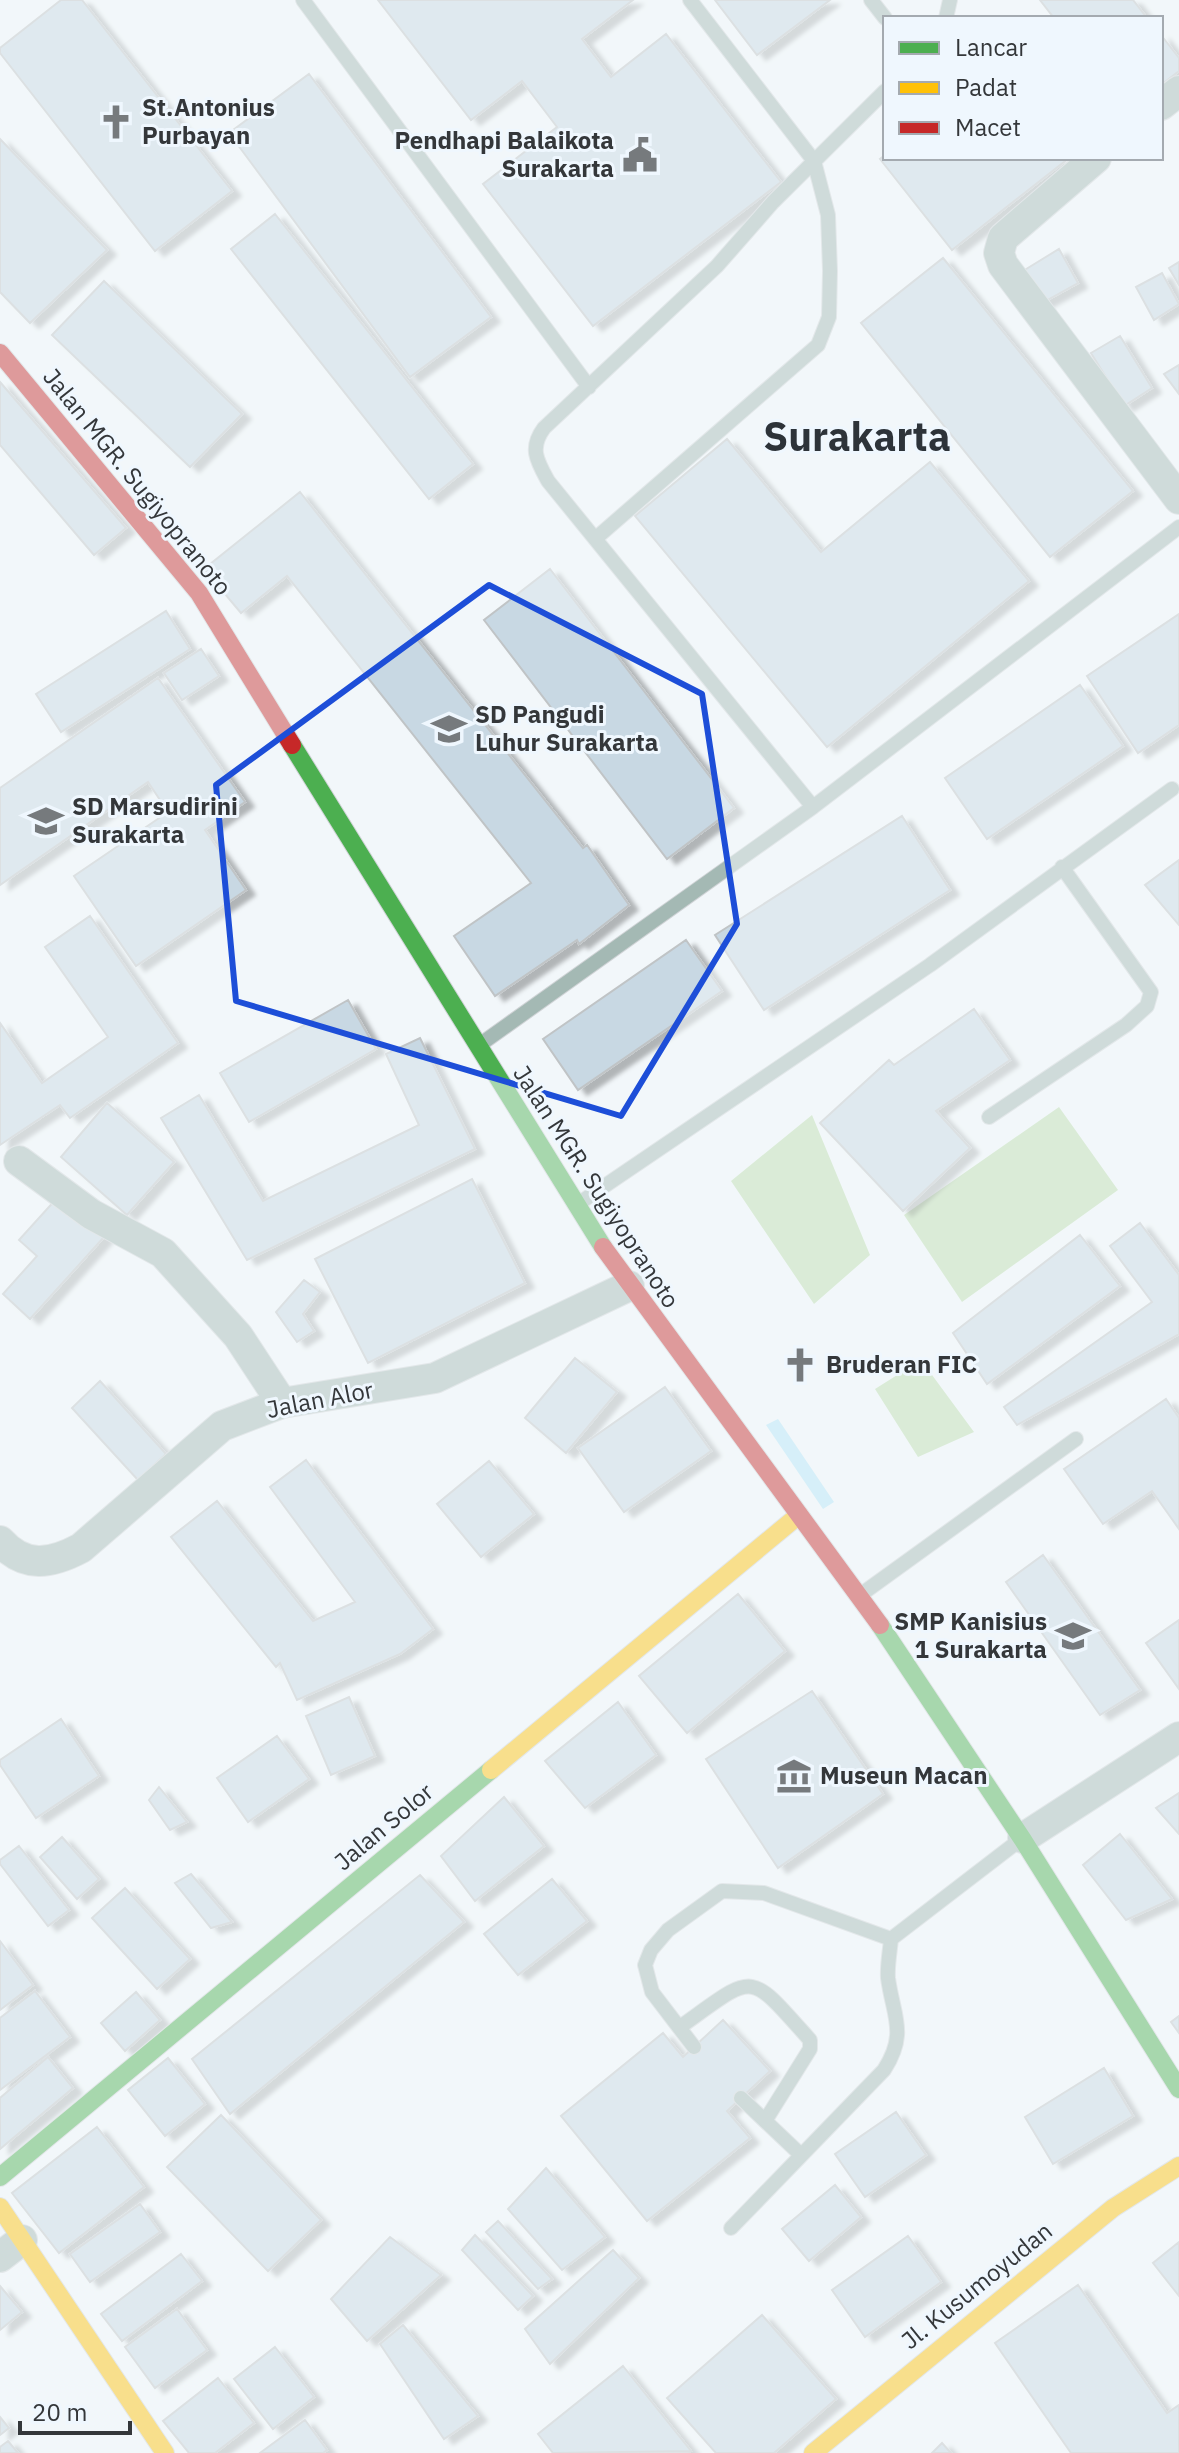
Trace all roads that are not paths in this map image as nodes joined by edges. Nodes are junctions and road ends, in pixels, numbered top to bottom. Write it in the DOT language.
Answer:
graph roads {
  1 [pos="303,0"];
  2 [pos="690,0"];
  3 [pos="871,0"];
  4 [pos="883,16"];
  5 [pos="1179,91"];
  6 [pos="883,93"];
  7 [pos="1163,103"];
  8 [pos="1094,160"];
  9 [pos="814,161"];
  10 [pos="0,353"];
  11 [pos="589,387"];
  12 [pos="1179,499"];
  13 [pos="1179,527"];
  14 [pos="595,539"];
  15 [pos="1172,789"];
  16 [pos="813,807"];
  17 [pos="1062,867"];
  18 [pos="477,1046"];
  19 [pos="989,1117"];
  20 [pos="19,1161"];
  21 [pos="574,1206"];
  22 [pos="629,1286"];
  23 [pos="282,1403"];
  24 [pos="1076,1439"];
  25 [pos="799,1515"];
  26 [pos="0,1541"];
  27 [pos="859,1595"];
  28 [pos="1179,1737"];
  29 [pos="1023,1838"];
  30 [pos="891,1939"];
  31 [pos="680,2027"];
  32 [pos="694,2047"];
  33 [pos="1179,2089"];
  34 [pos="741,2098"];
  35 [pos="765,2121"];
  36 [pos="801,2155"];
  37 [pos="1179,2166"];
  38 [pos="0,2177"];
  39 [pos="0,2207"];
  40 [pos="731,2228"];
  41 [pos="11,2249"];
  42 [pos="165,2453"];
  43 [pos="813,2453"];
  1 -- 11 [label="lane"];
  2 -- 9 [label="lane"];
  3 -- 4 [label="lane"];
  5 -- 7 [label="street"];
  6 -- 9 [label="lane"];
  8 -- 12 [label="street"];
  9 -- 11 [label="lane"];
  9 -- 14 [label="lane"];
  10 -- 18 [label="street, Jalan MGR. Sugiyopranoto"];
  11 -- 14 [label="lane"];
  13 -- 16 [label="lane"];
  14 -- 16 [label="lane"];
  15 -- 17 [label="lane"];
  16 -- 18 [label="lane"];
  17 -- 19 [label="lane"];
  17 -- 21 [label="lane"];
  18 -- 21 [label="street, Jalan MGR. Sugiyopranoto"];
  20 -- 23 [label="street"];
  21 -- 22 [label="street, Jalan MGR. Sugiyopranoto"];
  22 -- 23 [label="street, Jalan Alor"];
  22 -- 25 [label="street, Jalan MGR. Sugiyopranoto"];
  23 -- 26 [label="street, Jalan Alor"];
  24 -- 27 [label="lane"];
  25 -- 27 [label="street, Jalan MGR. Sugiyopranoto"];
  25 -- 38 [label="street, Jalan Solor"];
  27 -- 29 [label="street, Jalan MGR. Sugiyopranoto"];
  28 -- 29 [label="street"];
  29 -- 30 [label="lane"];
  29 -- 33 [label="street, Jalan MGR. Sugiyopranoto"];
  30 -- 31 [label="lane"];
  30 -- 36 [label="lane"];
  31 -- 32 [label="lane"];
  31 -- 35 [label="lane"];
  34 -- 35 [label="lane"];
  35 -- 36 [label="lane"];
  36 -- 40 [label="lane"];
  37 -- 43 [label="street, Jl. Kusumoyudan"];
  39 -- 41 [label="street"];
  41 -- 42 [label="street"];
}
